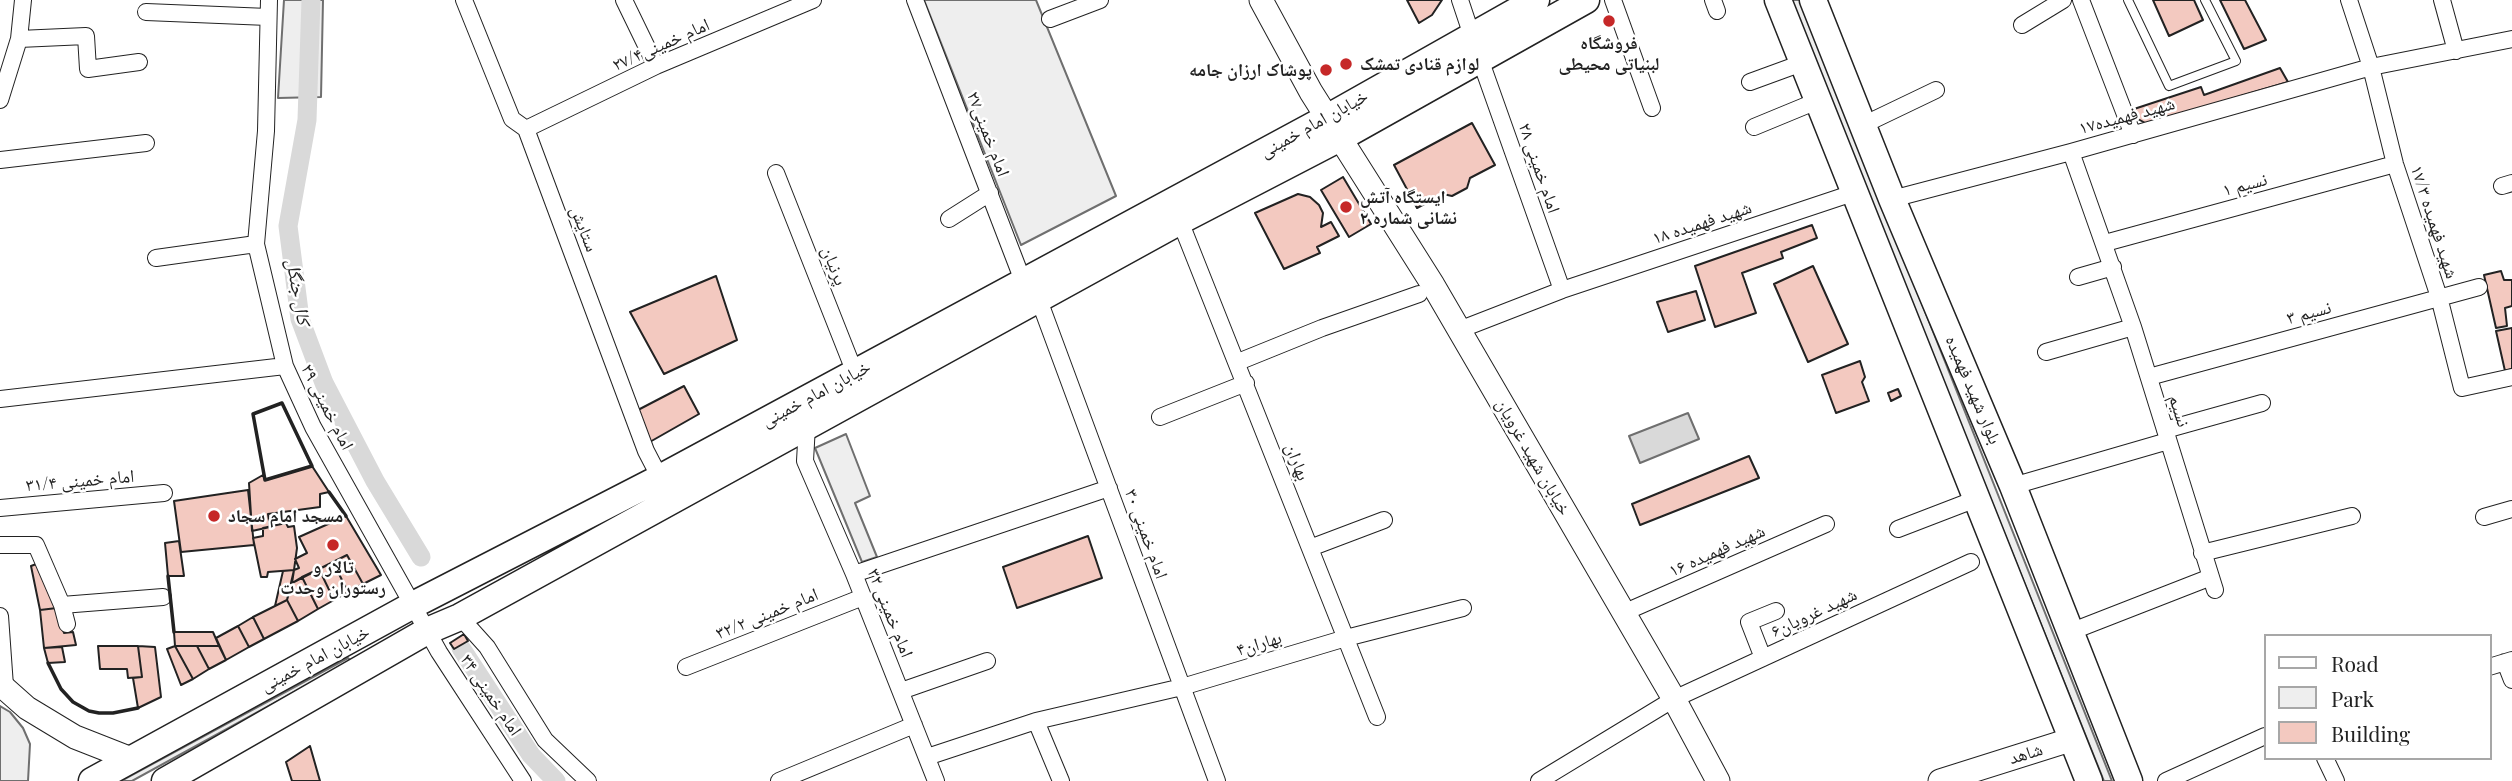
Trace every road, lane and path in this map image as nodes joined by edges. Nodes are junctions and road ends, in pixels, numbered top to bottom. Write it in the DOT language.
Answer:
graph roads {
  1 [pos="23,0"];
  2 [pos="269,0"];
  3 [pos="464,0"];
  4 [pos="624,0"];
  5 [pos="813,0"];
  6 [pos="915,0"];
  7 [pos="1100,0"];
  8 [pos="1261,0"];
  9 [pos="1460,0"];
  10 [pos="1536,0"];
  11 [pos="1586,0"];
  12 [pos="1612,0"];
  13 [pos="1778,0"];
  14 [pos="1814,0"];
  15 [pos="2063,0"];
  16 [pos="2081,0"];
  17 [pos="2128,0"];
  18 [pos="2205,0"];
  19 [pos="2349,0"];
  20 [pos="2442,0"];
  21 [pos="146,12"];
  22 [pos="268,17"];
  23 [pos="1050,19"];
  24 [pos="2022,25"];
  25 [pos="19,39"];
  26 [pos="2512,39"];
  27 [pos="1476,47"];
  28 [pos="2456,51"];
  29 [pos="139,62"];
  30 [pos="1802,63"];
  31 [pos="5,65"];
  32 [pos="656,66"];
  33 [pos="2371,67"];
  34 [pos="1750,82"];
  35 [pos="1936,90"];
  36 [pos="0,100"];
  37 [pos="1817,101"];
  38 [pos="1652,108"];
  39 [pos="1863,125"];
  40 [pos="1754,127"];
  41 [pos="1333,128"];
  42 [pos="526,129"];
  43 [pos="2133,135"];
  44 [pos="146,143"];
  45 [pos="2071,152"];
  46 [pos="0,160"];
  47 [pos="2395,164"];
  48 [pos="776,173"];
  49 [pos="990,193"];
  50 [pos="1853,193"];
  51 [pos="1892,199"];
  52 [pos="949,219"];
  53 [pos="1180,221"];
  54 [pos="2105,243"];
  55 [pos="256,244"];
  56 [pos="156,258"];
  57 [pos="2113,267"];
  58 [pos="2078,277"];
  59 [pos="2479,287"];
  60 [pos="1562,290"];
  61 [pos="1031,291"];
  62 [pos="1419,294"];
  63 [pos="2439,297"];
  64 [pos="2133,327"];
  65 [pos="1459,330"];
  66 [pos="2046,352"];
  67 [pos="1238,362"];
  68 [pos="285,366"];
  69 [pos="855,373"];
  70 [pos="2149,377"];
  71 [pos="2512,377"];
  72 [pos="1246,383"];
  73 [pos="0,399"];
  74 [pos="2262,403"];
  75 [pos="1160,417"];
  76 [pos="807,425"];
  77 [pos="2166,436"];
  78 [pos="776,442"];
  79 [pos="805,461"];
  80 [pos="660,478"];
  81 [pos="2013,486"];
  82 [pos="1109,488"];
  83 [pos="164,493"];
  84 [pos="1976,499"];
  85 [pos="0,508"];
  86 [pos="2512,509"];
  87 [pos="2352,516"];
  88 [pos="2484,517"];
  89 [pos="1384,520"];
  90 [pos="1826,524"];
  91 [pos="1898,529"];
  92 [pos="0,545"];
  93 [pos="1310,548"];
  94 [pos="2203,553"];
  95 [pos="1971,562"];
  96 [pos="854,574"];
  97 [pos="163,597"];
  98 [pos="863,597"];
  99 [pos="414,605"];
  100 [pos="62,606"];
  101 [pos="1463,608"];
  102 [pos="1776,611"];
  103 [pos="1623,613"];
  104 [pos="0,616"];
  105 [pos="460,617"];
  106 [pos="67,624"];
  107 [pos="428,631"];
  108 [pos="2070,632"];
  109 [pos="1346,638"];
  110 [pos="1763,658"];
  111 [pos="987,661"];
  112 [pos="2502,663"];
  113 [pos="686,667"];
  114 [pos="2512,680"];
  115 [pos="2,685"];
  116 [pos="1182,687"];
  117 [pos="901,691"];
  118 [pos="1674,699"];
  119 [pos="1377,717"];
  120 [pos="1036,722"];
  121 [pos="914,726"];
  122 [pos="2264,736"];
  123 [pos="2073,739"];
  124 [pos="927,757"];
  125 [pos="131,759"];
  126 [pos="2327,760"];
  127 [pos="92,781"];
  128 [pos="165,781"];
  129 [pos="523,781"];
  130 [pos="588,781"];
  131 [pos="779,781"];
  132 [pos="936,781"];
  133 [pos="1061,781"];
  134 [pos="1217,781"];
  135 [pos="1539,781"];
  136 [pos="1718,781"];
  137 [pos="1940,781"];
  138 [pos="2089,781"];
  139 [pos="2129,781"];
  140 [pos="2166,781"];
  141 [pos="2336,781"];
  1 -- 25 [label="street"];
  2 -- 22 [label="street, امام خمینی ۲۹"];
  3 -- 42 [label="street, ستایش"];
  4 -- 32 [label="street"];
  5 -- 32 [label="street, امام خمینی۲۷/۴"];
  6 -- 49 [label="street, امام خمینی۲۷"];
  7 -- 23 [label="street"];
  8 -- 41 [label="street, خیابان شهید غرویان"];
  9 -- 27 [label="street, امام خمینی ۲۸"];
  10 -- 27 [label="main road, خیابان امام خمینی"];
  11 -- 27 [label="main road, خیابان امام خمینی"];
  12 -- 38 [label="street"];
  13 -- 30 [label="main road, بلوار شهید فهمیده"];
  14 -- 39 [label="main road, بلوار شهید فهمیده"];
  15 -- 24 [label="street"];
  16 -- 43 [label="street"];
  17 -- 18 [label="lane"];
  19 -- 33 [label="street, شهید فهمیده ۱۷/۳"];
  20 -- 28 [label="street"];
  21 -- 22 [label="street"];
  22 -- 55 [label="street, امام خمینی ۲۹"];
  25 -- 29 [label="street"];
  25 -- 31 [label="street"];
  26 -- 28 [label="street, شهید فهمیده۱۷"];
  27 -- 41 [label="main road, خیابان امام خمینی"];
  27 -- 60 [label="street, امام خمینی ۲۸"];
  28 -- 33 [label="street, شهید فهمیده۱۷"];
  30 -- 34 [label="street"];
  30 -- 37 [label="main road, بلوار شهید فهمیده"];
  31 -- 36 [label="street"];
  32 -- 42 [label="street, امام خمینی۲۷/۴"];
  33 -- 43 [label="street, شهید فهمیده۱۷"];
  33 -- 47 [label="street, شهید فهمیده ۱۷/۳"];
  35 -- 39 [label="street"];
  37 -- 40 [label="street"];
  37 -- 50 [label="main road, بلوار شهید فهمیده"];
  39 -- 51 [label="main road, بلوار شهید فهمیده"];
  41 -- 53 [label="main road, خیابان امام خمینی"];
  41 -- 61 [label="main road, خیابان امام خمینی"];
  41 -- 65 [label="street, خیابان شهید غرویان"];
  42 -- 80 [label="street, ستایش"];
  43 -- 45 [label="street, شهید فهمیده۱۷"];
  44 -- 46 [label="street"];
  45 -- 51 [label="street, شهید فهمیده۱۷"];
  45 -- 54 [label="street, نسیم"];
  47 -- 54 [label="street, نسیم ۱"];
  47 -- 63 [label="street, شهید فهمیده ۱۷/۳"];
  48 -- 69 [label="street, پرنیان"];
  49 -- 52 [label="street"];
  49 -- 61 [label="street, امام خمینی۲۷"];
  50 -- 60 [label="street, شهید فهمیده ۱۸"];
  50 -- 84 [label="main road, بلوار شهید فهمیده"];
  51 -- 81 [label="main road, بلوار شهید فهمیده"];
  53 -- 61 [label="main road, خیابان امام خمینی"];
  53 -- 67 [label="street, بهاران"];
  54 -- 57 [label="street, نسیم"];
  55 -- 56 [label="street"];
  55 -- 68 [label="street, امام خمینی ۲۹"];
  57 -- 58 [label="street"];
  57 -- 64 [label="street, نسیم"];
  59 -- 63 [label="street, نسیم ۳"];
  60 -- 65 [label="street, شهید فهمیده ۱۸"];
  61 -- 69 [label="main road, خیابان امام خمینی"];
  61 -- 76 [label="main road, خیابان امام خمینی"];
  61 -- 82 [label="street, امام خمینی ۳۰"];
  62 -- 67 [label="street"];
  63 -- 70 [label="street, نسیم ۳"];
  63 -- 71 [label="street, شهید فهمیده ۱۷/۳"];
  64 -- 66 [label="street"];
  64 -- 70 [label="street, نسیم"];
  65 -- 103 [label="street, خیابان شهید غرویان"];
  67 -- 72 [label="street, بهاران"];
  68 -- 73 [label="street"];
  68 -- 99 [label="street, امام خمینی ۲۹"];
  69 -- 80 [label="main road, خیابان امام خمینی"];
  70 -- 77 [label="street, نسیم"];
  72 -- 75 [label="street"];
  72 -- 93 [label="street, بهاران"];
  74 -- 77 [label="street"];
  76 -- 78 [label="main road, خیابان امام خمینی"];
  76 -- 79 [label="street"];
  77 -- 81 [label="street"];
  77 -- 94 [label="street, نسیم"];
  78 -- 79 [label="street"];
  78 -- 105 [label="main road, خیابان امام خمینی"];
  79 -- 96 [label="street, امام خمینی ۳۲"];
  80 -- 99 [label="main road, خیابان امام خمینی"];
  81 -- 108 [label="main road, بلوار شهید فهمیده"];
  82 -- 96 [label="street"];
  82 -- 116 [label="street, امام خمینی ۳۰"];
  83 -- 85 [label="street, امام خمینی ۳۱/۴"];
  84 -- 91 [label="street"];
  84 -- 123 [label="main road, بلوار شهید فهمیده"];
  86 -- 88 [label="street"];
  87 -- 94 [label="street"];
  89 -- 93 [label="street"];
  90 -- 103 [label="street, شهید فهمیده ۱۶"];
  92 -- 100 [label="street"];
  93 -- 109 [label="street, بهاران"];
  94 -- 108 [label="street, نسیم"];
  95 -- 110 [label="street, شهید غرویان۶"];
  96 -- 98 [label="street, امام خمینی ۳۲"];
  97 -- 100 [label="street"];
  98 -- 113 [label="street, امام خمینی ۳۲/۲"];
  98 -- 117 [label="street, امام خمینی ۳۲"];
  99 -- 107 [label="street, امام خمینی ۲۹"];
  99 -- 125 [label="main road, خیابان امام خمینی"];
  100 -- 106 [label="street"];
  101 -- 109 [label="street, بهاران۴"];
  102 -- 110 [label="street"];
  103 -- 118 [label="street, خیابان شهید غرویان"];
  104 -- 115 [label="street"];
  105 -- 107 [label="main road, خیابان امام خمینی"];
  105 -- 130 [label="street"];
  107 -- 128 [label="main road, خیابان امام خمینی"];
  107 -- 129 [label="street, امام خمینی ۳۴"];
  108 -- 139 [label="main road, بلوار شهید فهمیده"];
  109 -- 116 [label="street, بهاران۴"];
  109 -- 119 [label="street, بهاران"];
  110 -- 118 [label="street, شهید غرویان۶"];
  111 -- 117 [label="street"];
  112 -- 114 [label="street"];
  115 -- 125 [label="street"];
  116 -- 120 [label="street, بهاران۴"];
  116 -- 134 [label="street, امام خمینی ۳۰"];
  117 -- 121 [label="street, امام خمینی ۳۲"];
  118 -- 135 [label="street, شهید غرویان۶"];
  118 -- 136 [label="street, خیابان شهید غرویان"];
  120 -- 124 [label="street, بهاران۴"];
  120 -- 133 [label="street"];
  121 -- 124 [label="street, امام خمینی ۳۲"];
  121 -- 131 [label="street"];
  122 -- 140 [label="street"];
  123 -- 137 [label="street, شاهد"];
  123 -- 138 [label="main road, بلوار شهید فهمیده"];
  124 -- 132 [label="street, امام خمینی ۳۲"];
  125 -- 127 [label="main road, خیابان امام خمینی"];
  126 -- 141 [label="street"];
}
